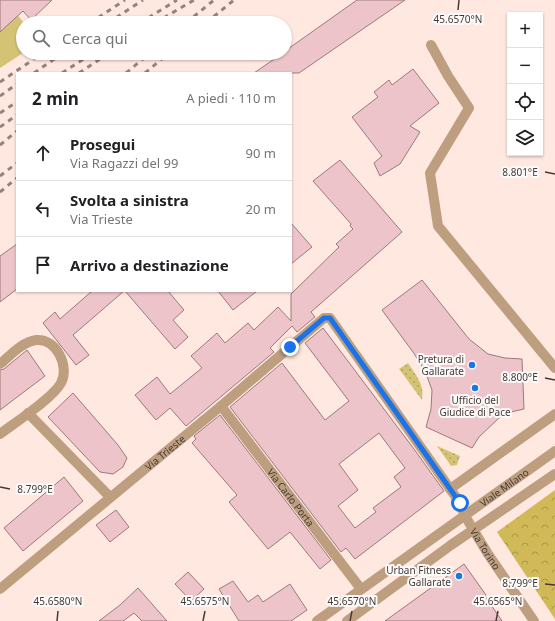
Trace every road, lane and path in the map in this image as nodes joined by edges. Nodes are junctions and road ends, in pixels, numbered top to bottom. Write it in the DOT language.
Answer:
graph roads {
  1 [pos="431,45"];
  2 [pos="330,318"];
  3 [pos="0,364"];
  4 [pos="555,368"];
  5 [pos="221,406"];
  6 [pos="28,413"];
  7 [pos="555,414"];
  8 [pos="0,434"];
  9 [pos="555,451"];
  10 [pos="555,474"];
  11 [pos="450,489"];
  12 [pos="110,497"];
  13 [pos="465,516"];
  14 [pos="473,530"];
  15 [pos="0,589"];
  16 [pos="361,589"];
  17 [pos="317,621"];
  18 [pos="347,621"];
  19 [pos="534,621"];
  1 -- 4 [label="street"];
  2 -- 5 [label="street, Via Trieste"];
  2 -- 11 [label="street, Via Torino"];
  3 -- 6 [label="street"];
  5 -- 12 [label="street, Via Trieste"];
  5 -- 16 [label="street, Via Carlo Porta"];
  6 -- 8 [label="street"];
  6 -- 12 [label="street"];
  7 -- 11 [label="street"];
  9 -- 13 [label="street, Viale Milano"];
  10 -- 14 [label="street, Viale Milano"];
  11 -- 13 [label="street, Via Torino"];
  12 -- 15 [label="street, Via Trieste"];
  13 -- 14 [label="street, Via Torino"];
  13 -- 16 [label="street, Viale Milano"];
  14 -- 18 [label="street, Viale Milano"];
  14 -- 19 [label="street, Via Torino"];
  16 -- 17 [label="street, Viale Milano"];
}
